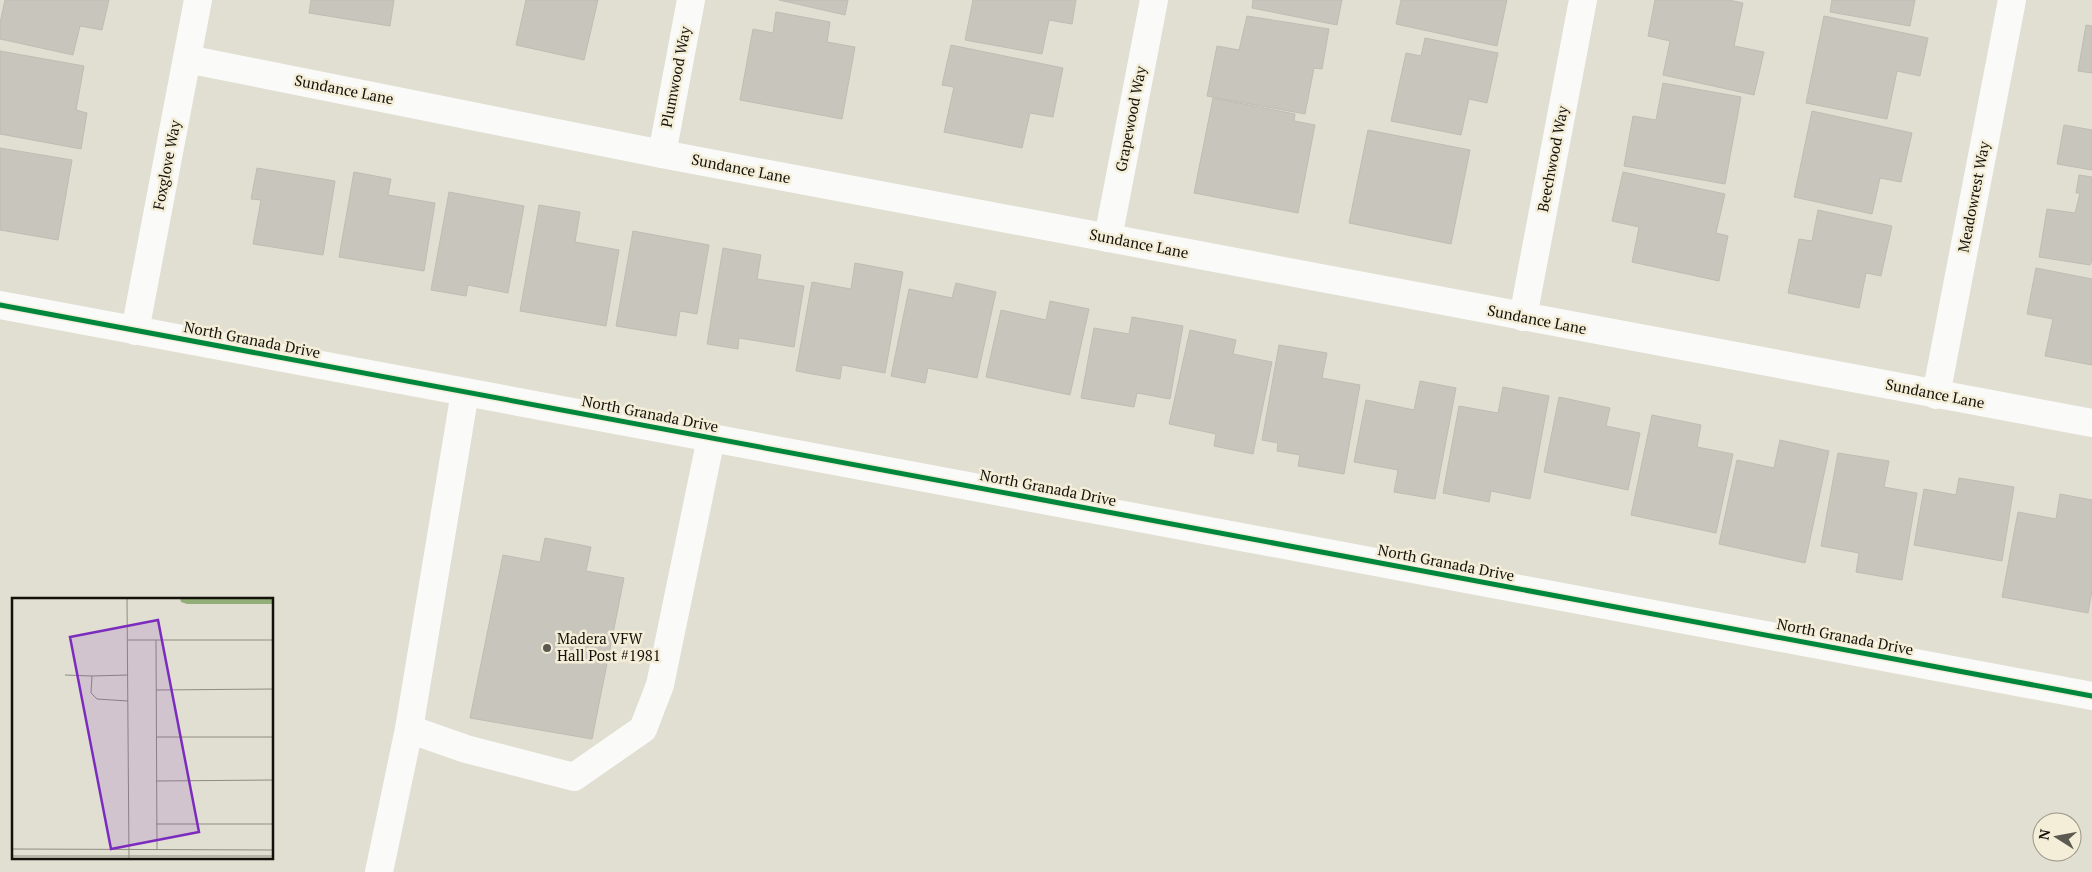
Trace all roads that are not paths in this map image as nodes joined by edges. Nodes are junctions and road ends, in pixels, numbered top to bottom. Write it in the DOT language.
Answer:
graph roads {
  1 [pos="198,0"];
  2 [pos="691,0"];
  3 [pos="1154,0"];
  4 [pos="1583,0"];
  5 [pos="2012,0"];
  6 [pos="187,59"];
  7 [pos="662,154"];
  8 [pos="1108,238"];
  9 [pos="0,306"];
  10 [pos="1523,317"];
  11 [pos="135,331"];
  12 [pos="465,392"];
  13 [pos="1936,394"];
  14 [pos="2092,423"];
  15 [pos="711,438"];
  16 [pos="2092,696"];
  17 [pos="409,729"];
  18 [pos="379,872"];
  1 -- 6 [label="street, Foxglove Way"];
  2 -- 7 [label="street, Plumwood Way"];
  3 -- 8 [label="street, Grapewood Way"];
  4 -- 10 [label="street, Beechwood Way"];
  5 -- 13 [label="street, Meadowrest Way"];
  6 -- 7 [label="street, Sundance Lane"];
  6 -- 11 [label="street, Foxglove Way"];
  7 -- 8 [label="street, Sundance Lane"];
  8 -- 10 [label="street, Sundance Lane"];
  9 -- 11 [label="street, North Granada Drive"];
  10 -- 13 [label="street, Sundance Lane"];
  11 -- 12 [label="street, North Granada Drive"];
  12 -- 15 [label="street, North Granada Drive"];
  12 -- 17 [label="street"];
  13 -- 14 [label="street, Sundance Lane"];
  15 -- 16 [label="street, North Granada Drive"];
  15 -- 17 [label="street"];
  17 -- 18 [label="street"];
}
